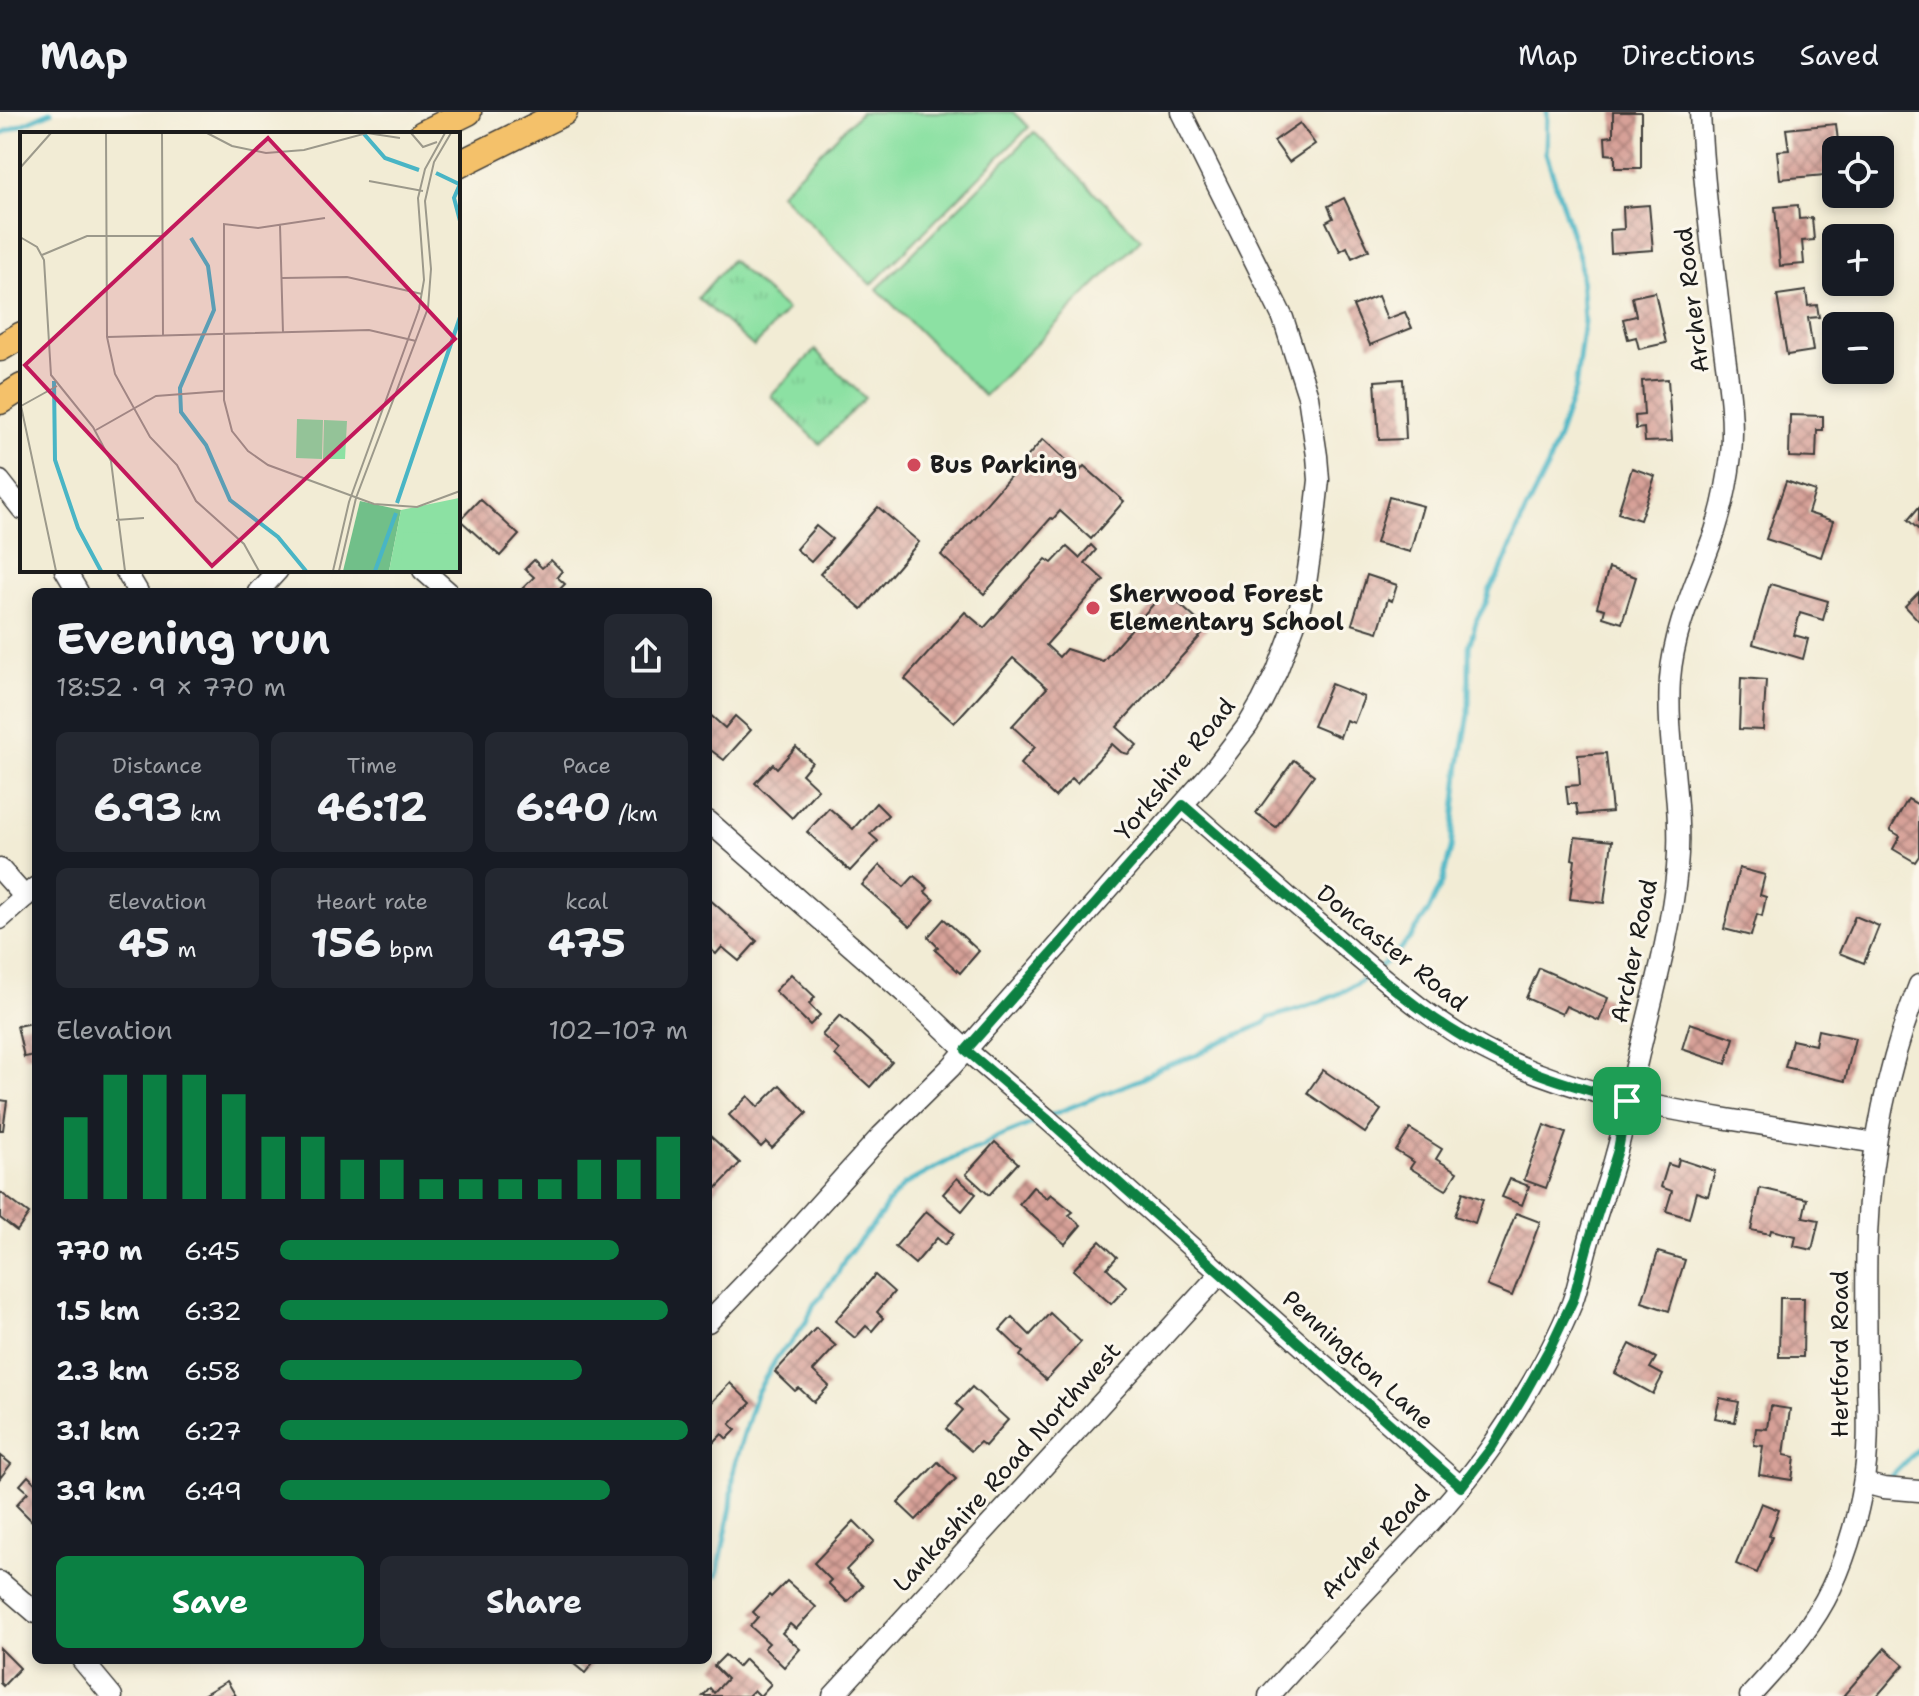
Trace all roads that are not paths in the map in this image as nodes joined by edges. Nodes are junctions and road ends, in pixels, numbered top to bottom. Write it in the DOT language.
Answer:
graph roads {
  1 [pos="468,112"];
  2 [pos="564,112"];
  3 [pos="1181,112"];
  4 [pos="1700,112"];
  5 [pos="427,132"];
  6 [pos="460,164"];
  7 [pos="20,336"];
  8 [pos="0,348"];
  9 [pos="20,388"];
  10 [pos="0,401"];
  11 [pos="0,481"];
  12 [pos="20,506"];
  13 [pos="276,572"];
  14 [pos="425,572"];
  15 [pos="262,588"];
  16 [pos="443,588"];
  17 [pos="1183,805"];
  18 [pos="712,825"];
  19 [pos="0,869"];
  20 [pos="31,892"];
  21 [pos="0,919"];
  22 [pos="1919,985"];
  23 [pos="966,1050"];
  24 [pos="1627,1101"];
  25 [pos="1876,1143"];
  26 [pos="1220,1274"];
  27 [pos="712,1318"];
  28 [pos="1864,1483"];
  29 [pos="1461,1487"];
  30 [pos="1919,1491"];
  31 [pos="0,1582"];
  32 [pos="32,1610"];
  33 [pos="85,1664"];
  34 [pos="112,1696"];
  35 [pos="833,1696"];
  36 [pos="1269,1696"];
  37 [pos="1750,1696"];
  1 -- 5 [label="main road"];
  2 -- 6 [label="main road"];
  3 -- 17 [label="street, Yorkshire Road"];
  4 -- 24 [label="street, Archer Road"];
  7 -- 8 [label="main road"];
  9 -- 10 [label="main road"];
  11 -- 12 [label="street"];
  13 -- 15 [label="street"];
  14 -- 16 [label="street"];
  17 -- 23 [label="street, Yorkshire Road"];
  17 -- 24 [label="street, Doncaster Road"];
  18 -- 23 [label="street, Pennington Lane"];
  19 -- 20 [label="street"];
  20 -- 21 [label="street"];
  22 -- 25 [label="street, Hertford Road"];
  23 -- 26 [label="street, Pennington Lane"];
  23 -- 27 [label="street, Yorkshire Road"];
  24 -- 25 [label="street, Doncaster Road"];
  24 -- 29 [label="street, Archer Road"];
  25 -- 28 [label="street, Hertford Road"];
  26 -- 29 [label="street, Pennington Lane"];
  26 -- 35 [label="street, Lankashire Road Northwest"];
  28 -- 30 [label="street"];
  28 -- 37 [label="street, Hertford Road"];
  29 -- 36 [label="street, Archer Road"];
  31 -- 32 [label="street"];
  33 -- 34 [label="street"];
}
